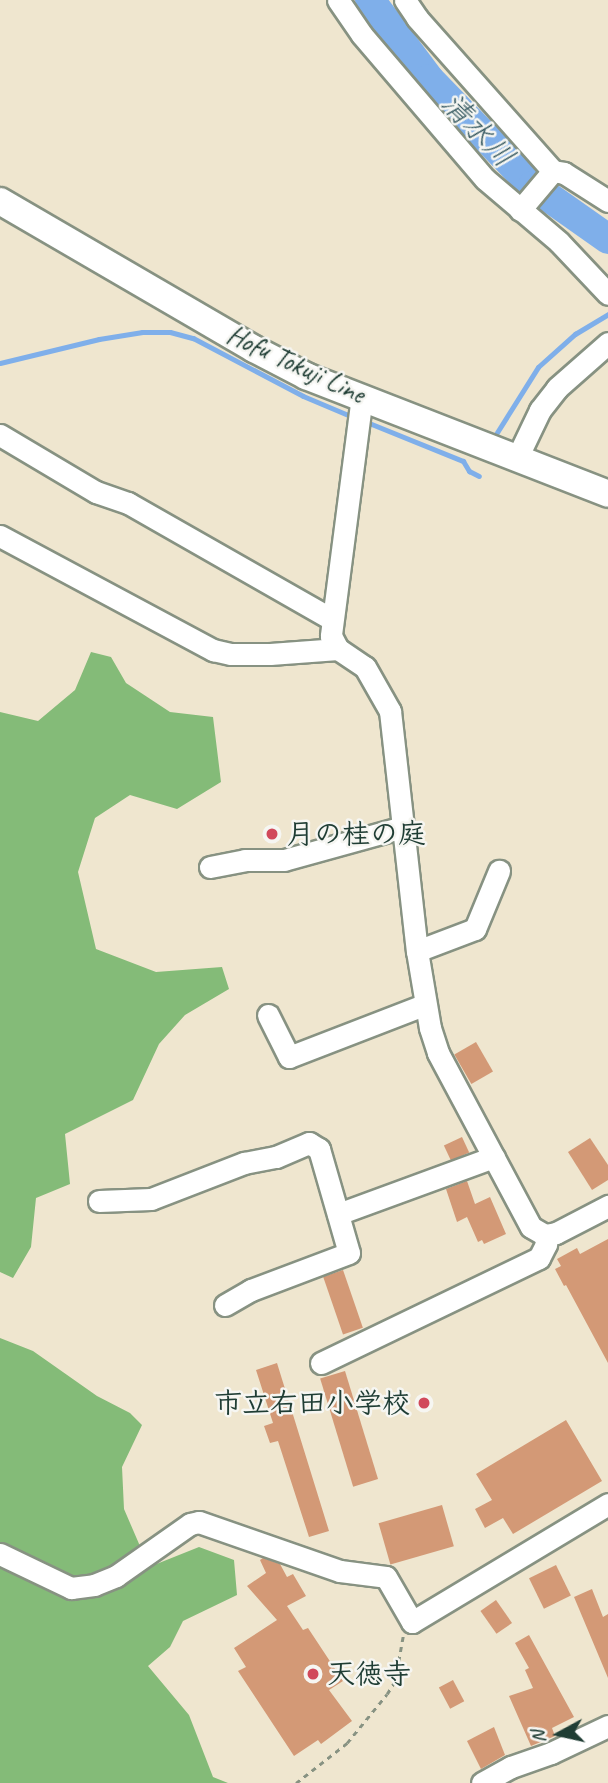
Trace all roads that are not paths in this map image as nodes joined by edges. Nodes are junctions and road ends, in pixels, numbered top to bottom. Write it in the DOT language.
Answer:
graph roads {
  1 [pos="338,0"];
  2 [pos="405,0"];
  3 [pos="553,171"];
  4 [pos="0,201"];
  5 [pos="608,201"];
  6 [pos="520,209"];
  7 [pos="608,294"];
  8 [pos="608,343"];
  9 [pos="362,396"];
  10 [pos="0,435"];
  11 [pos="517,458"];
  12 [pos="608,494"];
  13 [pos="0,536"];
  14 [pos="331,619"];
  15 [pos="338,649"];
  16 [pos="403,827"];
  17 [pos="211,867"];
  18 [pos="499,871"];
  19 [pos="417,951"];
  20 [pos="424,1005"];
  21 [pos="268,1015"];
  22 [pos="494,1157"];
  23 [pos="99,1201"];
  24 [pos="608,1206"];
  25 [pos="338,1214"];
  26 [pos="545,1235"];
  27 [pos="225,1305"];
  28 [pos="321,1363"];
  29 [pos="608,1504"];
  30 [pos="0,1555"];
  31 [pos="608,1726"];
  32 [pos="482,1783"];
  1 -- 6 [label="street"];
  2 -- 3 [label="street"];
  3 -- 5 [label="street"];
  3 -- 6 [label="street"];
  4 -- 9 [label="main road, Hofu Tokuji Line"];
  6 -- 7 [label="street"];
  8 -- 11 [label="street"];
  9 -- 11 [label="main road, Hofu Tokuji Line"];
  9 -- 14 [label="street"];
  10 -- 14 [label="street"];
  11 -- 12 [label="main road, Hofu Tokuji Line"];
  13 -- 15 [label="street"];
  14 -- 15 [label="street"];
  15 -- 16 [label="street"];
  16 -- 17 [label="street"];
  16 -- 19 [label="street"];
  18 -- 19 [label="street"];
  19 -- 20 [label="street"];
  20 -- 21 [label="street"];
  20 -- 22 [label="street"];
  22 -- 25 [label="street"];
  22 -- 26 [label="street"];
  23 -- 25 [label="street"];
  24 -- 26 [label="street"];
  25 -- 27 [label="street"];
  26 -- 28 [label="street"];
  29 -- 30 [label="street"];
  31 -- 32 [label="street"];
}
